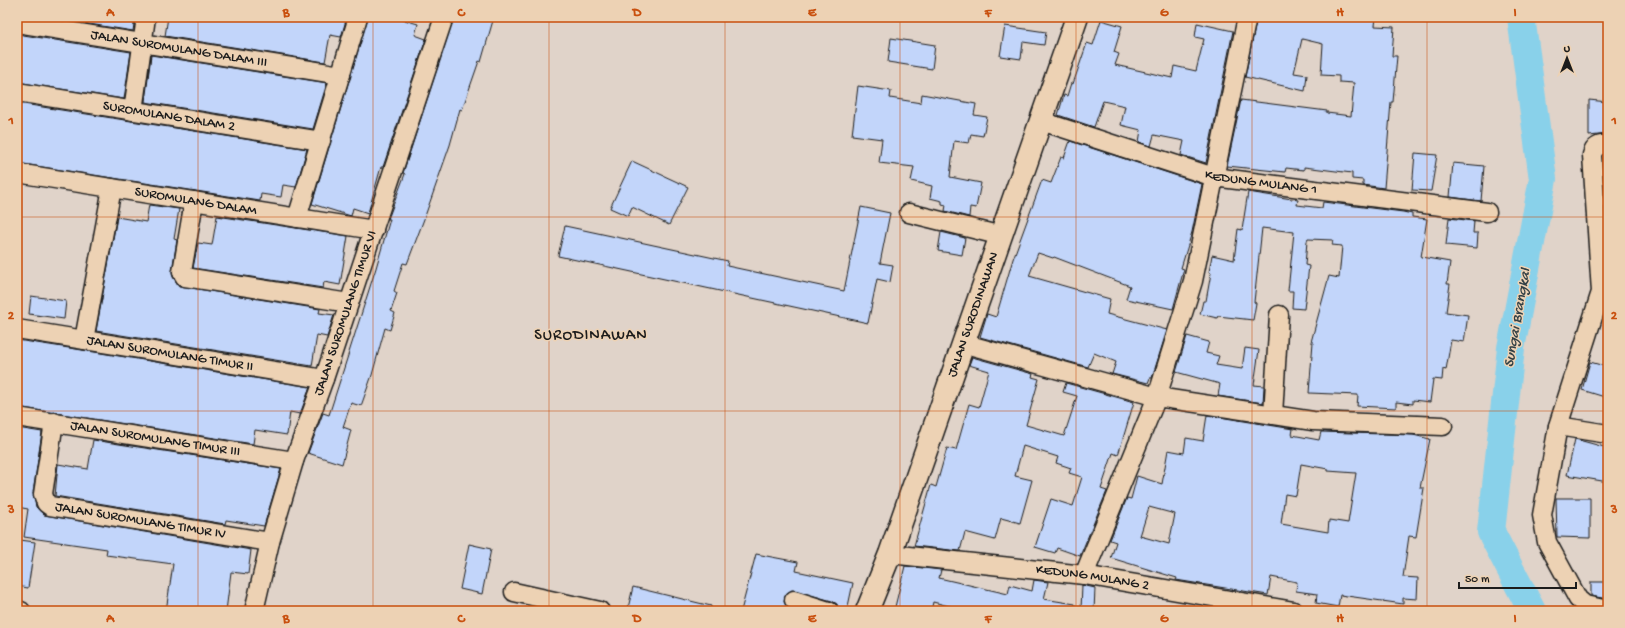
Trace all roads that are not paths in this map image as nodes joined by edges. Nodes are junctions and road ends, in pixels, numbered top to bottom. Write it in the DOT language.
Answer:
graph roads {
  1 [pos="146,17"];
  2 [pos="358,17"];
  3 [pos="444,17"];
  4 [pos="1077,17"];
  5 [pos="1247,17"];
  6 [pos="17,24"];
  7 [pos="143,43"];
  8 [pos="341,74"];
  9 [pos="17,92"];
  10 [pos="133,111"];
  11 [pos="1041,121"];
  12 [pos="321,142"];
  13 [pos="1608,145"];
  14 [pos="17,173"];
  15 [pos="1214,176"];
  16 [pos="112,188"];
  17 [pos="194,201"];
  18 [pos="1487,212"];
  19 [pos="909,213"];
  20 [pos="297,218"];
  21 [pos="374,230"];
  22 [pos="1002,236"];
  23 [pos="1604,293"];
  24 [pos="349,303"];
  25 [pos="1279,315"];
  26 [pos="17,329"];
  27 [pos="84,340"];
  28 [pos="962,343"];
  29 [pos="324,379"];
  30 [pos="1157,397"];
  31 [pos="1273,415"];
  32 [pos="17,417"];
  33 [pos="54,422"];
  34 [pos="1443,426"];
  35 [pos="1558,426"];
  36 [pos="1608,434"];
  37 [pos="294,461"];
  38 [pos="270,542"];
  39 [pos="890,554"];
  40 [pos="1084,575"];
  41 [pos="514,592"];
  42 [pos="794,600"];
  43 [pos="17,610"];
  44 [pos="1608,610"];
  45 [pos="21,611"];
  46 [pos="254,611"];
  47 [pos="600,611"];
  48 [pos="828,611"];
  49 [pos="867,611"];
  50 [pos="1294,611"];
  1 -- 7 [label="street"];
  2 -- 8 [label="street"];
  3 -- 21 [label="street, JALAN SUROMULANG TIMUR VI"];
  4 -- 11 [label="main road, JALAN SURODINAWAN"];
  5 -- 15 [label="street"];
  6 -- 7 [label="street, JALAN SUROMULANG DALAM III"];
  7 -- 8 [label="street, JALAN SUROMULANG DALAM III"];
  7 -- 10 [label="street"];
  8 -- 12 [label="street"];
  9 -- 10 [label="street, SUROMULANG DALAM 2"];
  10 -- 12 [label="street, SUROMULANG DALAM 2"];
  11 -- 15 [label="street, KEDUNG MULANG 1"];
  11 -- 22 [label="main road, JALAN SURODINAWAN"];
  12 -- 20 [label="street"];
  13 -- 23 [label="street"];
  14 -- 16 [label="street, SUROMULANG DALAM"];
  15 -- 18 [label="street, KEDUNG MULANG 1"];
  15 -- 30 [label="street"];
  16 -- 17 [label="street, SUROMULANG DALAM"];
  16 -- 27 [label="street"];
  17 -- 20 [label="street, SUROMULANG DALAM"];
  17 -- 24 [label="street"];
  19 -- 22 [label="street"];
  20 -- 21 [label="street, SUROMULANG DALAM"];
  21 -- 24 [label="street, JALAN SUROMULANG TIMUR VI"];
  22 -- 28 [label="main road, JALAN SURODINAWAN"];
  23 -- 35 [label="street"];
  24 -- 29 [label="street, JALAN SUROMULANG TIMUR VI"];
  25 -- 31 [label="street"];
  26 -- 27 [label="street, JALAN SUROMULANG TIMUR II"];
  27 -- 29 [label="street, JALAN SUROMULANG TIMUR II"];
  28 -- 30 [label="street"];
  28 -- 39 [label="main road, JALAN SURODINAWAN"];
  29 -- 37 [label="street, JALAN SUROMULANG TIMUR VI"];
  30 -- 31 [label="street"];
  30 -- 40 [label="street"];
  31 -- 34 [label="street"];
  32 -- 33 [label="street, JALAN SUROMULANG TIMUR III"];
  33 -- 37 [label="street, JALAN SUROMULANG TIMUR III"];
  33 -- 38 [label="street, JALAN SUROMULANG TIMUR IV"];
  35 -- 36 [label="street"];
  35 -- 44 [label="street"];
  37 -- 38 [label="street, JALAN SUROMULANG TIMUR VI"];
  38 -- 46 [label="street, JALAN SUROMULANG TIMUR VI"];
  39 -- 40 [label="street, KEDUNG MULANG 2"];
  39 -- 49 [label="main road, JALAN SURODINAWAN"];
  40 -- 50 [label="street, KEDUNG MULANG 2"];
  41 -- 47 [label="street"];
  42 -- 48 [label="street"];
  43 -- 45 [label="street"];
}
